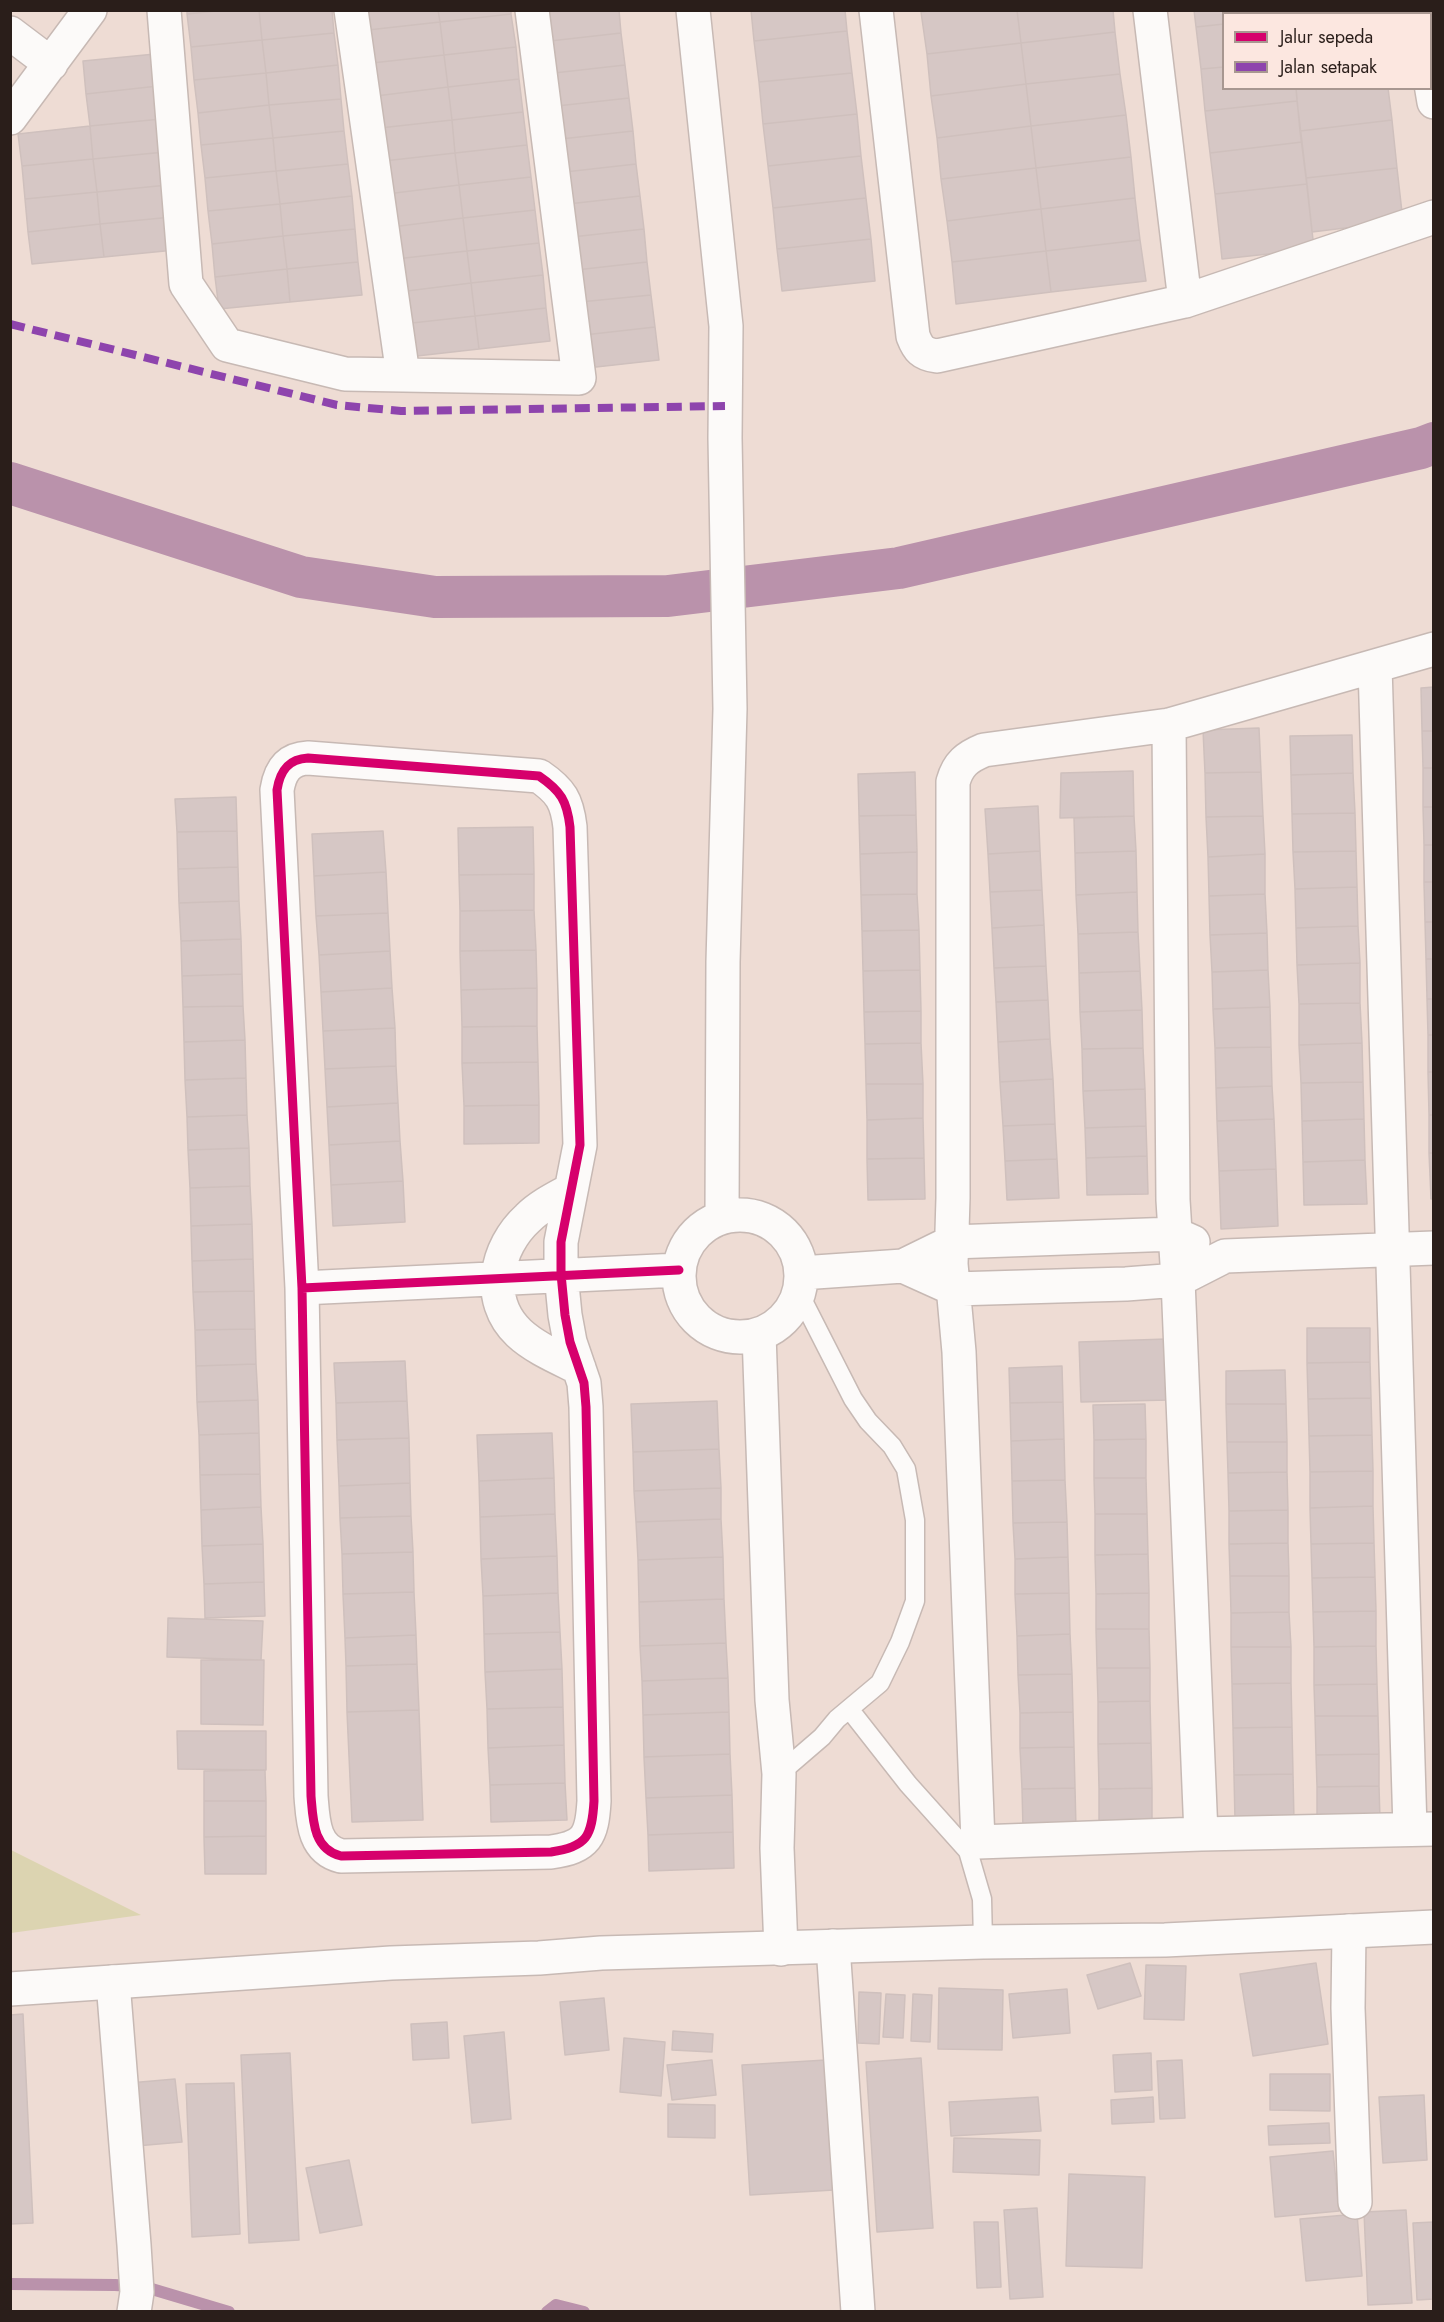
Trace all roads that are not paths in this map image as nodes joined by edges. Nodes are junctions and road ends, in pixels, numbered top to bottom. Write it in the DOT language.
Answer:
graph roads {
  1 [pos="90,10"];
  2 [pos="164,10"];
  3 [pos="351,10"];
  4 [pos="532,10"];
  5 [pos="693,10"];
  6 [pos="876,10"];
  7 [pos="1150,10"];
  8 [pos="10,33"];
  9 [pos="51,63"];
  10 [pos="1432,86"];
  11 [pos="1434,102"];
  12 [pos="10,118"];
  13 [pos="1434,217"];
  14 [pos="1185,301"];
  15 [pos="403,375"];
  16 [pos="1434,649"];
  17 [pos="1376,666"];
  18 [pos="1169,725"];
  19 [pos="571,1190"];
  20 [pos="722,1217"];
  21 [pos="1175,1234"];
  22 [pos="952,1242"];
  23 [pos="1434,1248"];
  24 [pos="1393,1250"];
  25 [pos="1224,1256"];
  26 [pos="903,1266"];
  27 [pos="679,1270"];
  28 [pos="561,1274"];
  29 [pos="497,1278"];
  30 [pos="1178,1280"];
  31 [pos="800,1283"];
  32 [pos="302,1288"];
  33 [pos="954,1289"];
  34 [pos="759,1334"];
  35 [pos="579,1368"];
  36 [pos="850,1710"];
  37 [pos="779,1774"];
  38 [pos="1422,1829"];
  39 [pos="1201,1834"];
  40 [pos="1434,1927"];
  41 [pos="1349,1931"];
  42 [pos="982,1934"];
  43 [pos="833,1946"];
  44 [pos="781,1949"];
  45 [pos="113,1982"];
  46 [pos="10,1989"];
  47 [pos="1355,2202"];
  48 [pos="136,2302"];
  49 [pos="858,2312"];
  1 -- 9 [label="street"];
  2 -- 15 [label="street"];
  3 -- 15 [label="street"];
  4 -- 15 [label="street"];
  5 -- 20 [label="street"];
  6 -- 14 [label="street"];
  7 -- 14 [label="street"];
  8 -- 9 [label="street"];
  9 -- 12 [label="street"];
  10 -- 11 [label="street"];
  13 -- 14 [label="street"];
  16 -- 17 [label="street"];
  17 -- 18 [label="street"];
  17 -- 24 [label="street"];
  18 -- 21 [label="street"];
  18 -- 22 [label="street"];
  19 -- 28 [label="street"];
  19 -- 29 [label="street"];
  19 -- 32 [label="street"];
  20 -- 27 [label="street"];
  20 -- 31 [label="street"];
  21 -- 22 [label="street"];
  21 -- 25 [label="street"];
  21 -- 30 [label="street"];
  22 -- 26 [label="street"];
  22 -- 33 [label="street"];
  23 -- 24 [label="street"];
  24 -- 25 [label="street"];
  24 -- 38 [label="street"];
  25 -- 30 [label="street"];
  26 -- 31 [label="street"];
  26 -- 33 [label="street"];
  27 -- 28 [label="street"];
  27 -- 34 [label="street"];
  28 -- 29 [label="street"];
  28 -- 35 [label="street"];
  29 -- 32 [label="street"];
  29 -- 35 [label="street"];
  30 -- 33 [label="street"];
  30 -- 39 [label="street"];
  31 -- 34 [label="street"];
  31 -- 36 [label="lane"];
  32 -- 35 [label="street"];
  33 -- 39 [label="street"];
  34 -- 37 [label="street"];
  36 -- 37 [label="lane"];
  36 -- 42 [label="lane"];
  37 -- 44 [label="street"];
  38 -- 39 [label="street"];
  40 -- 41 [label="street"];
  41 -- 42 [label="street"];
  41 -- 47 [label="street"];
  42 -- 43 [label="street"];
  43 -- 44 [label="street"];
  43 -- 49 [label="street"];
  44 -- 45 [label="street"];
  45 -- 46 [label="street"];
  45 -- 48 [label="street"];
}
